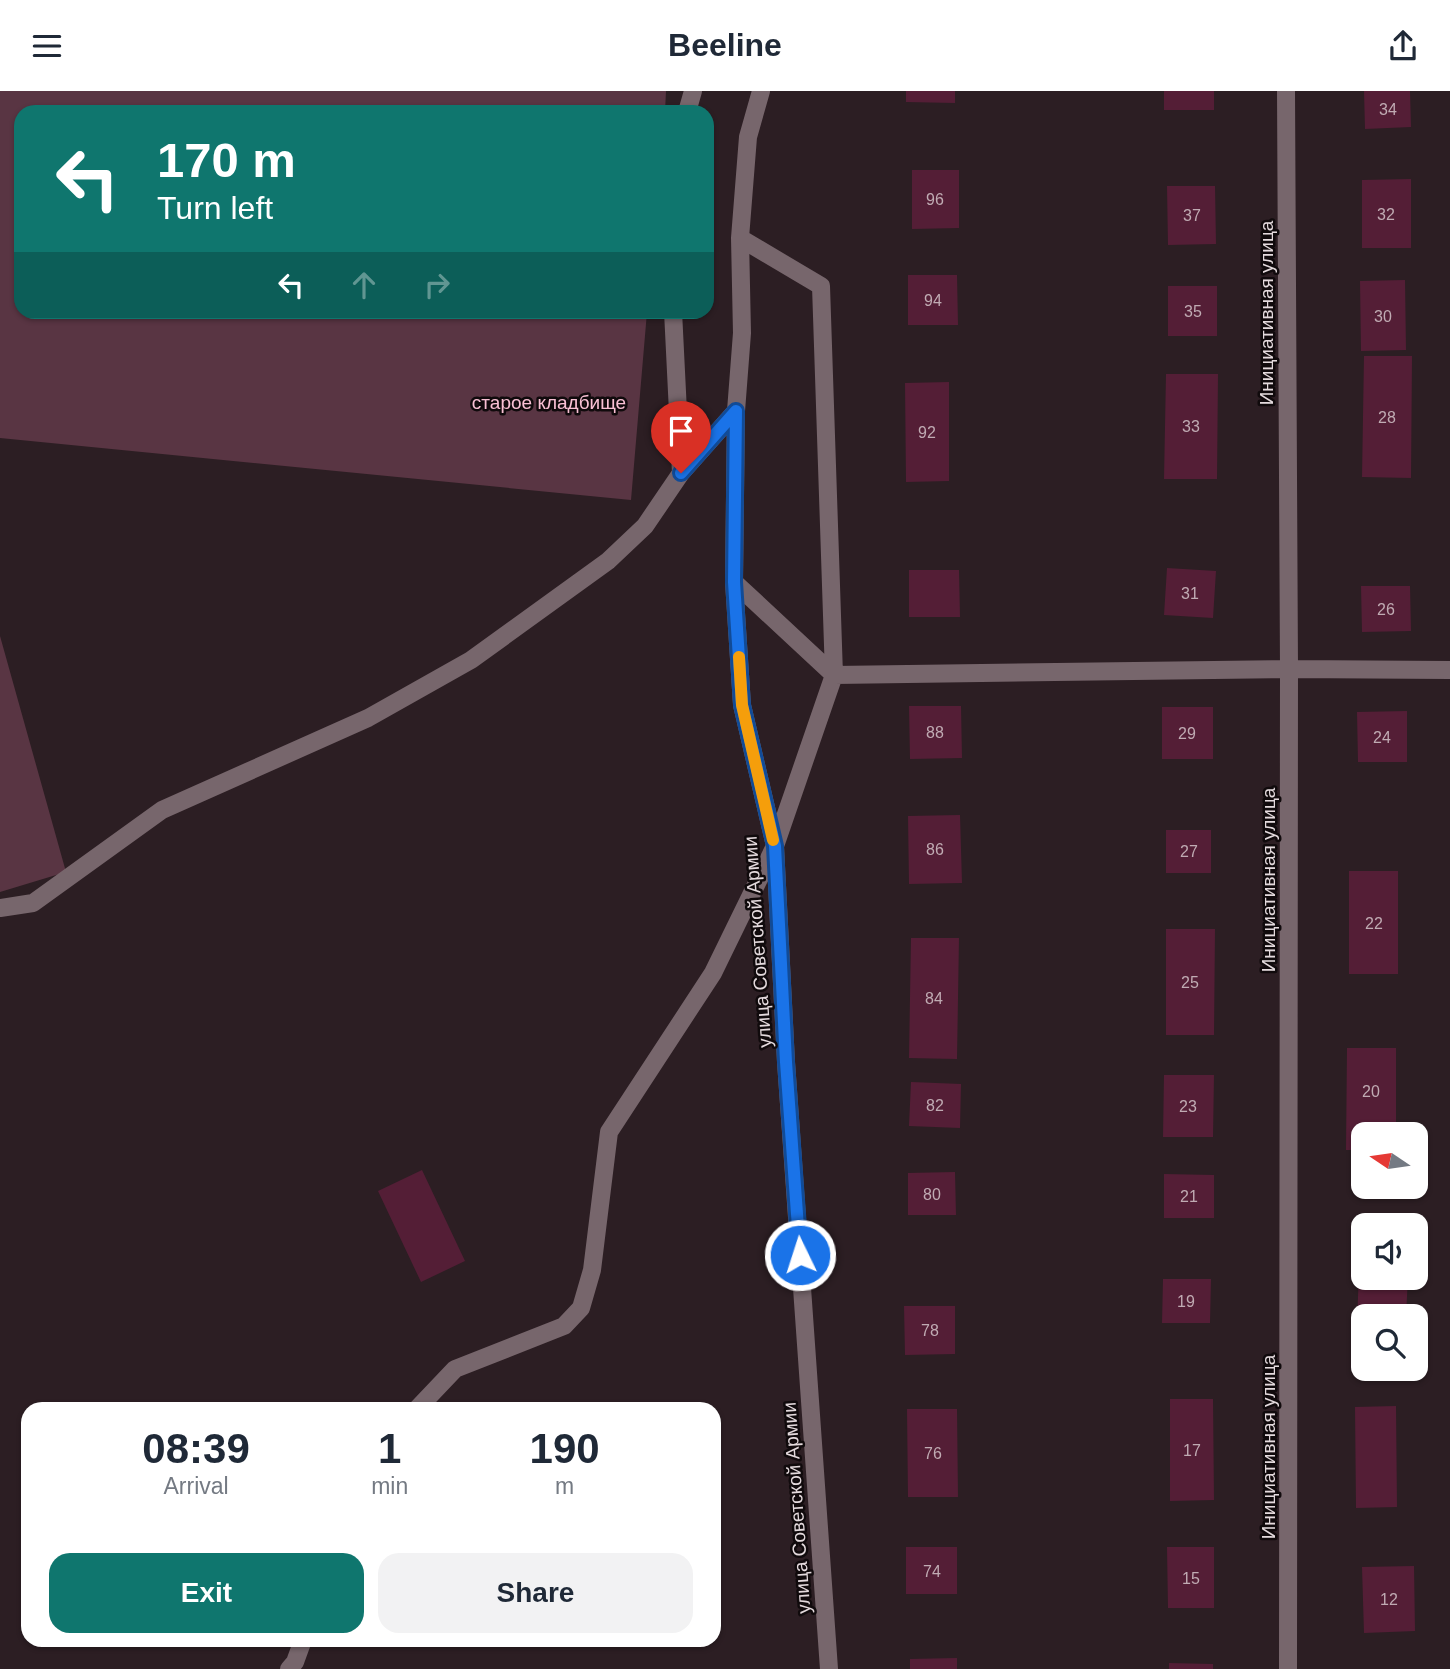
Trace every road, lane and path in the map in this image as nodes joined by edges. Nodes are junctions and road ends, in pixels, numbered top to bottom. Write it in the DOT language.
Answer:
graph roads {
  1 [pos="761,91"];
  2 [pos="1286,91"];
  3 [pos="740,238"];
  4 [pos="673,319"];
  5 [pos="736,411"];
  6 [pos="681,473"];
  7 [pos="734,582"];
  8 [pos="1289,669"];
  9 [pos="1450,670"];
  10 [pos="834,675"];
  11 [pos="775,846"];
  12 [pos="0,908"];
  13 [pos="424,1402"];
  14 [pos="300,1647"];
  15 [pos="289,1669"];
  16 [pos="829,1669"];
  17 [pos="1289,1669"];
  1 -- 3 [label="street, улица Советской Армии"];
  2 -- 8 [label="street, Инициативная улица"];
  3 -- 5 [label="street, улица Советской Армии"];
  3 -- 10 [label="street"];
  4 -- 6 [label="street"];
  5 -- 6 [label="street"];
  5 -- 7 [label="street, улица Советской Армии"];
  6 -- 12 [label="street"];
  7 -- 10 [label="street"];
  7 -- 11 [label="street, улица Советской Армии"];
  8 -- 9 [label="street"];
  8 -- 10 [label="street"];
  8 -- 17 [label="street, Инициативная улица"];
  10 -- 11 [label="street"];
  11 -- 13 [label="street"];
  11 -- 16 [label="street, улица Советской Армии"];
  14 -- 15 [label="street"];
}
